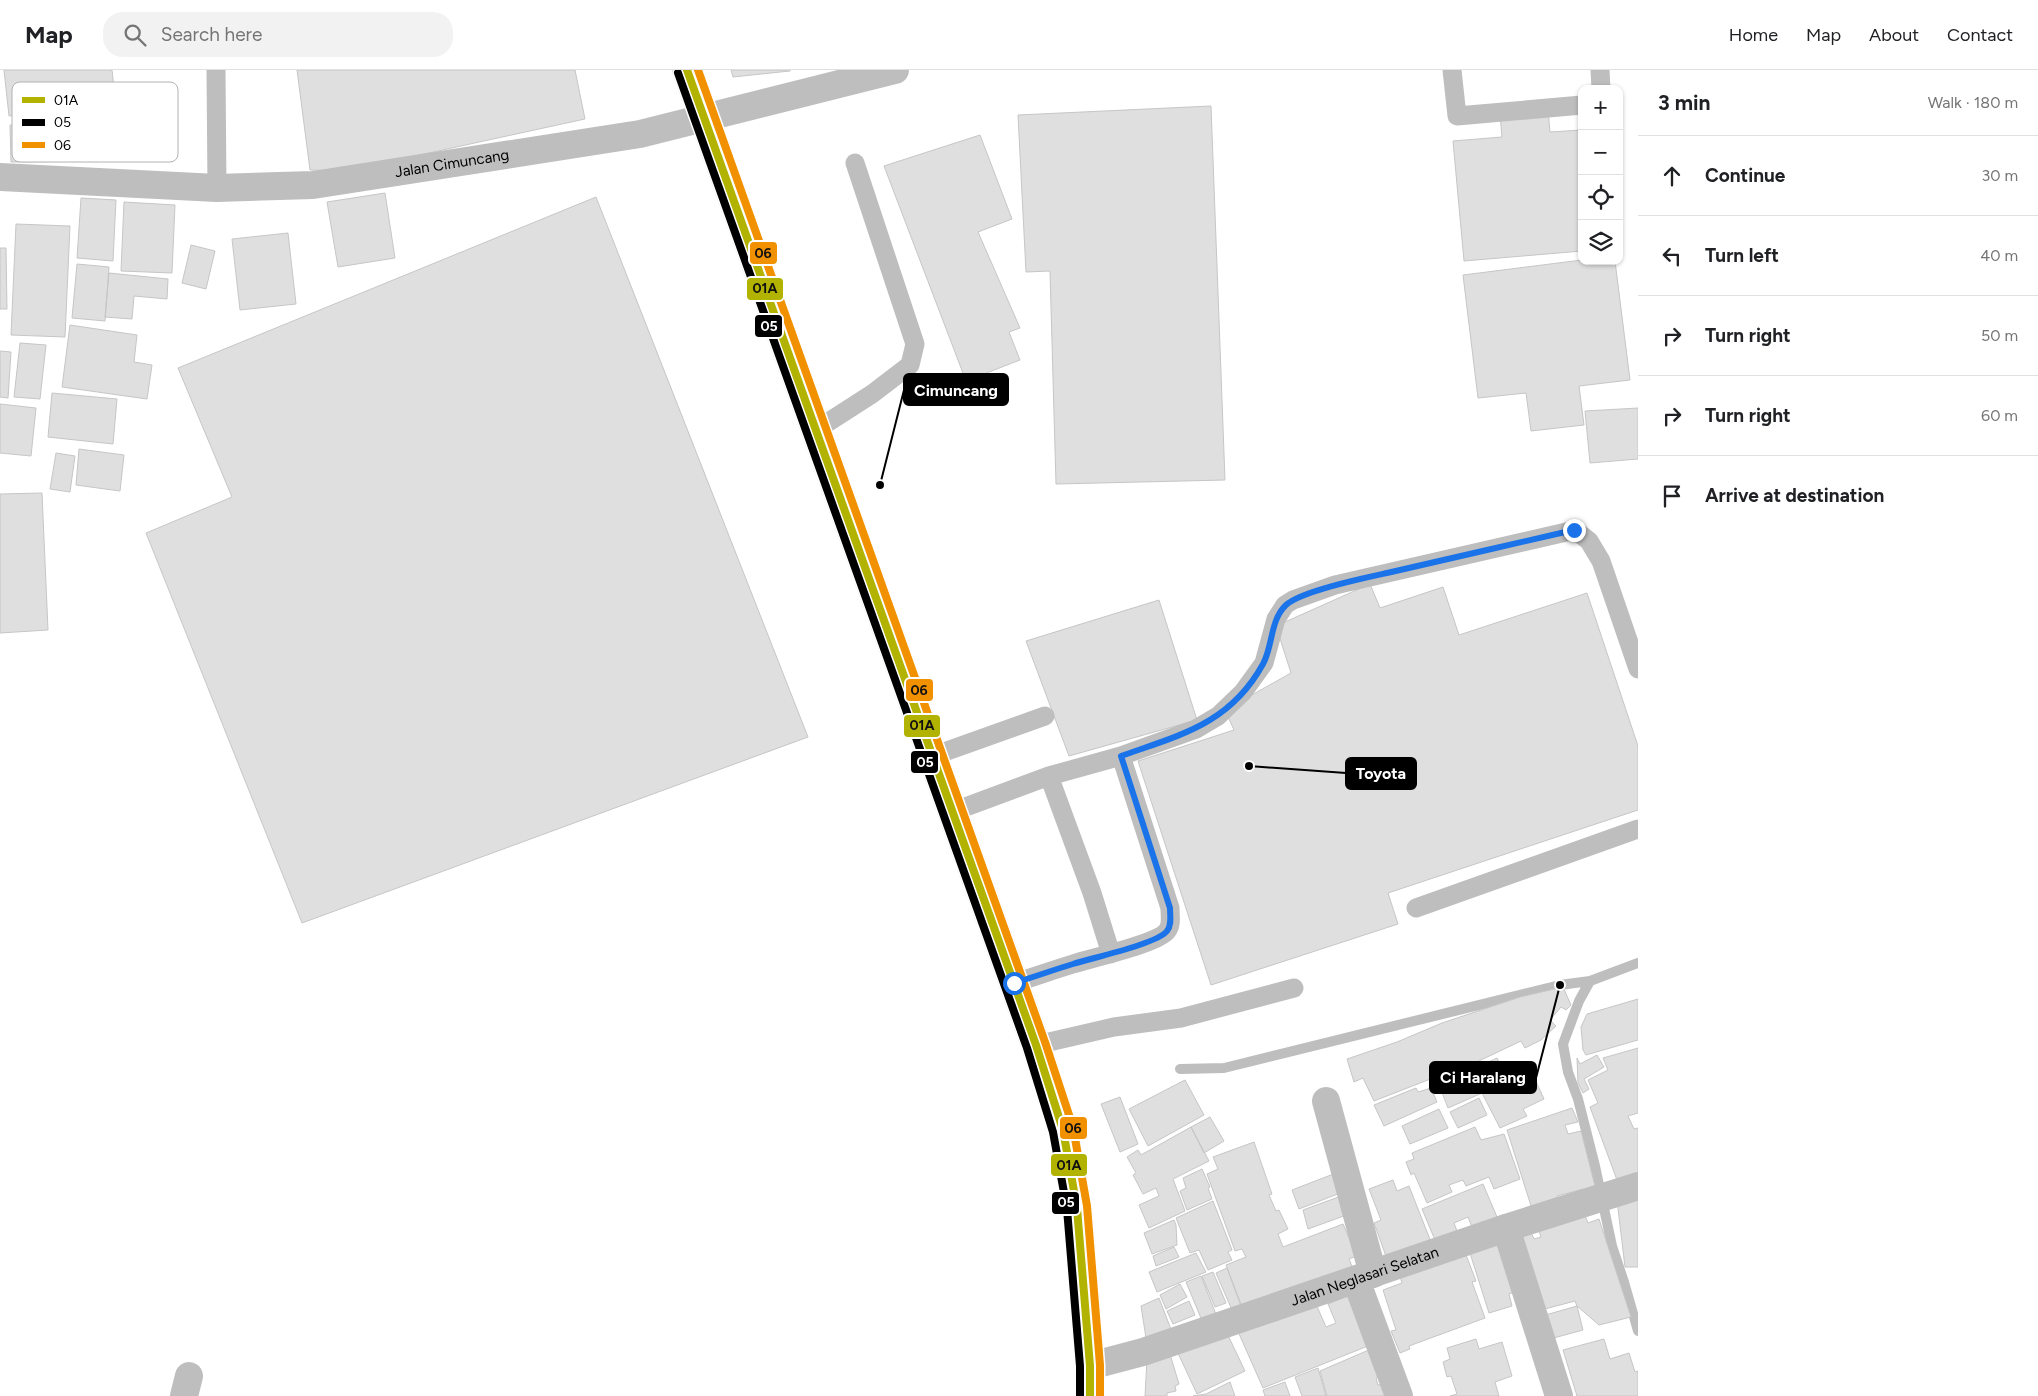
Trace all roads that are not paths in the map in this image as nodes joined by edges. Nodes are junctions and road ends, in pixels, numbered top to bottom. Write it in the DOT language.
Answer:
graph roads {
  1 [pos="216,70"];
  2 [pos="687,70"];
  3 [pos="895,70"];
  4 [pos="1452,70"];
  5 [pos="1600,70"];
  6 [pos="1602,85"];
  7 [pos="1578,105"];
  8 [pos="705,118"];
  9 [pos="855,163"];
  10 [pos="0,177"];
  11 [pos="217,188"];
  12 [pos="816,430"];
  13 [pos="1638,669"];
  14 [pos="1045,716"];
  15 [pos="933,756"];
  16 [pos="1121,756"];
  17 [pos="1049,776"];
  18 [pos="952,812"];
  19 [pos="1638,829"];
  20 [pos="1416,908"];
  21 [pos="1111,954"];
  22 [pos="1014,983"];
  23 [pos="1294,988"];
  24 [pos="1036,1045"];
  25 [pos="1326,1101"];
  26 [pos="1638,1186"];
  27 [pos="1506,1228"];
  28 [pos="1365,1277"];
  29 [pos="1090,1366"];
  30 [pos="1090,1396"];
  31 [pos="1399,1396"];
  32 [pos="1559,1396"];
  1 -- 11 [label="lane"];
  2 -- 8 [label="main road"];
  3 -- 8 [label="main road, Jalan Cimuncang"];
  4 -- 7 [label="lane"];
  5 -- 6 [label="lane"];
  8 -- 11 [label="main road, Jalan Cimuncang"];
  8 -- 12 [label="main road"];
  9 -- 12 [label="lane"];
  10 -- 11 [label="main road, Jalan Cimuncang"];
  12 -- 15 [label="main road"];
  13 -- 16 [label="lane"];
  14 -- 15 [label="lane"];
  15 -- 18 [label="main road"];
  16 -- 17 [label="lane"];
  16 -- 21 [label="lane"];
  17 -- 18 [label="lane"];
  17 -- 21 [label="lane"];
  18 -- 22 [label="main road"];
  19 -- 20 [label="lane"];
  21 -- 22 [label="lane"];
  22 -- 24 [label="main road"];
  23 -- 24 [label="lane"];
  24 -- 29 [label="main road"];
  25 -- 28 [label="main road"];
  26 -- 27 [label="main road, Jalan Neglasari Selatan"];
  27 -- 28 [label="main road, Jalan Neglasari Selatan"];
  27 -- 32 [label="main road"];
  28 -- 29 [label="main road, Jalan Neglasari Selatan"];
  28 -- 31 [label="main road"];
  29 -- 30 [label="main road"];
}
